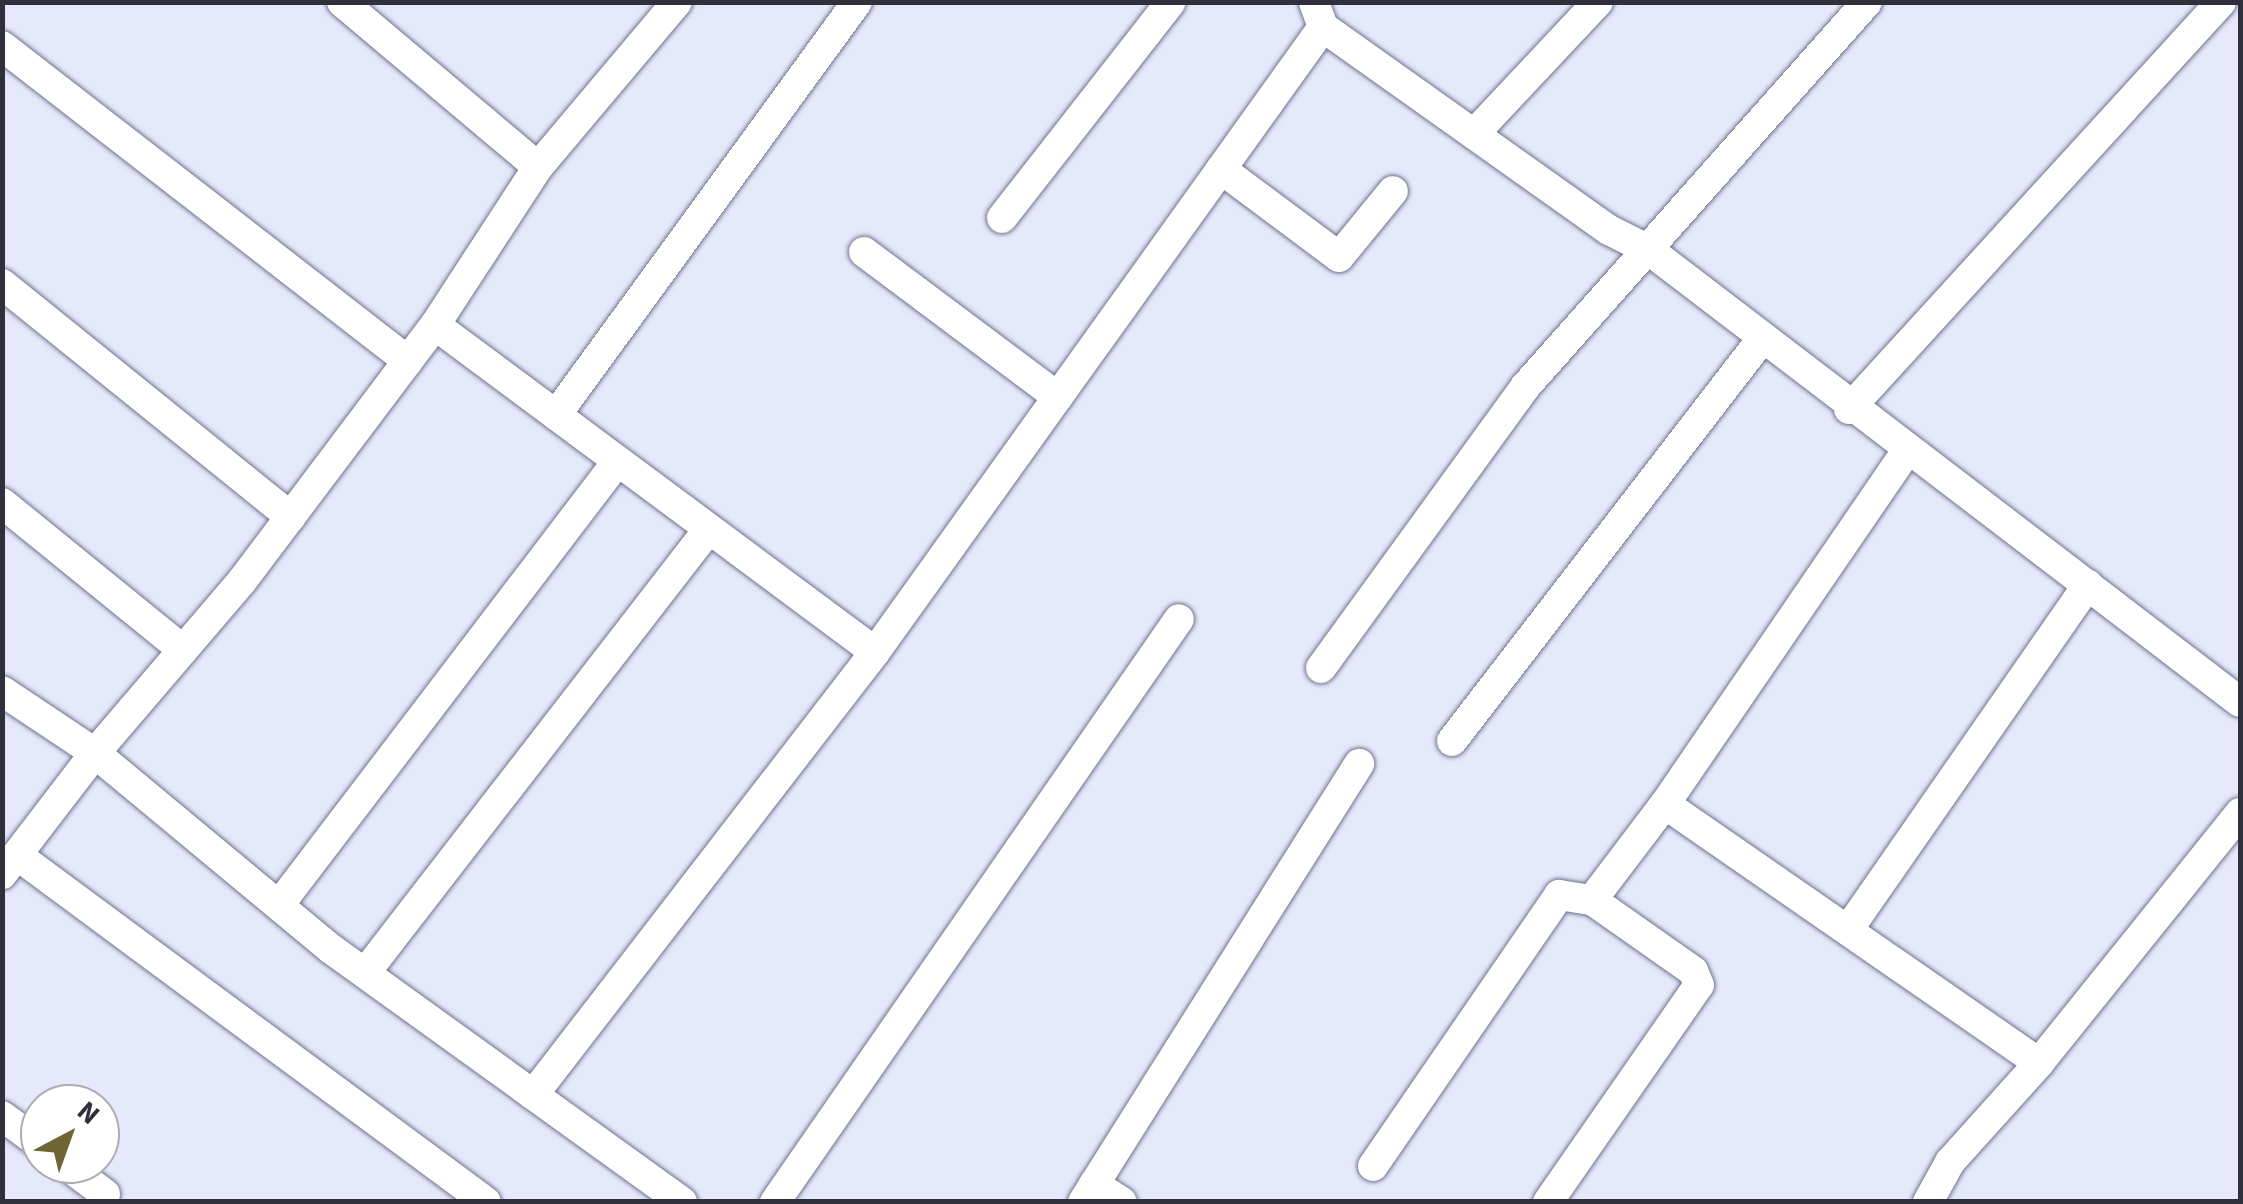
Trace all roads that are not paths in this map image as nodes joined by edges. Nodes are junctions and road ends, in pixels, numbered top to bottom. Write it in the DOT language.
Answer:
graph roads {
  1 [pos="342,2"];
  2 [pos="677,2"];
  3 [pos="857,2"];
  4 [pos="1171,2"];
  5 [pos="1598,2"];
  6 [pos="1867,2"];
  7 [pos="2221,2"];
  8 [pos="1319,15"];
  9 [pos="2,46"];
  10 [pos="1474,134"];
  11 [pos="538,167"];
  12 [pos="1222,169"];
  13 [pos="1393,191"];
  14 [pos="1002,218"];
  15 [pos="1648,250"];
  16 [pos="864,252"];
  17 [pos="2,284"];
  18 [pos="435,325"];
  19 [pos="1761,340"];
  20 [pos="408,361"];
  21 [pos="1058,396"];
  22 [pos="1849,409"];
  23 [pos="556,415"];
  24 [pos="1907,452"];
  25 [pos="617,462"];
  26 [pos="2,504"];
  27 [pos="291,517"];
  28 [pos="708,530"];
  29 [pos="2088,585"];
  30 [pos="1179,619"];
  31 [pos="183,650"];
  32 [pos="875,652"];
  33 [pos="1321,668"];
  34 [pos="2,691"];
  35 [pos="2240,702"];
  36 [pos="1452,741"];
  37 [pos="95,753"];
  38 [pos="1359,764"];
  39 [pos="1665,804"];
  40 [pos="2240,813"];
  41 [pos="10,864"];
  42 [pos="1592,900"];
  43 [pos="278,906"];
  44 [pos="1850,927"];
  45 [pos="365,973"];
  46 [pos="2040,1063"];
  47 [pos="533,1095"];
  48 [pos="1373,1166"];
  49 [pos="92,1184"];
  50 [pos="1088,1193"];
  51 [pos="105,1194"];
  52 [pos="486,1202"];
  53 [pos="682,1202"];
  54 [pos="776,1202"];
  55 [pos="1122,1202"];
  56 [pos="1548,1202"];
  57 [pos="1928,1202"];
  1 -- 11 [label="street"];
  2 -- 11 [label="street"];
  3 -- 23 [label="street"];
  4 -- 14 [label="street"];
  5 -- 10 [label="street"];
  6 -- 15 [label="street"];
  7 -- 22 [label="street"];
  8 -- 10 [label="street"];
  8 -- 12 [label="street"];
  9 -- 20 [label="street"];
  10 -- 15 [label="street"];
  11 -- 18 [label="street"];
  12 -- 13 [label="street"];
  12 -- 21 [label="street"];
  15 -- 19 [label="street"];
  15 -- 33 [label="street"];
  16 -- 21 [label="street"];
  17 -- 27 [label="street"];
  18 -- 20 [label="street"];
  18 -- 23 [label="street"];
  19 -- 22 [label="street"];
  19 -- 36 [label="street"];
  20 -- 27 [label="street"];
  21 -- 32 [label="street"];
  22 -- 24 [label="street"];
  23 -- 25 [label="street"];
  24 -- 29 [label="street"];
  24 -- 39 [label="street"];
  25 -- 28 [label="street"];
  25 -- 43 [label="street"];
  26 -- 31 [label="street"];
  27 -- 31 [label="street"];
  28 -- 32 [label="street"];
  28 -- 45 [label="street"];
  29 -- 35 [label="street"];
  29 -- 44 [label="street"];
  30 -- 54 [label="street"];
  31 -- 37 [label="street"];
  32 -- 47 [label="street"];
  34 -- 37 [label="street"];
  37 -- 41 [label="street"];
  37 -- 43 [label="street"];
  38 -- 50 [label="street"];
  39 -- 42 [label="street"];
  39 -- 44 [label="street"];
  40 -- 46 [label="street"];
  41 -- 52 [label="street"];
  42 -- 48 [label="street"];
  42 -- 56 [label="street"];
  43 -- 45 [label="street"];
  44 -- 46 [label="street"];
  45 -- 47 [label="street"];
  46 -- 57 [label="street"];
  47 -- 53 [label="street"];
  49 -- 51 [label="street"];
  50 -- 55 [label="street"];
}
